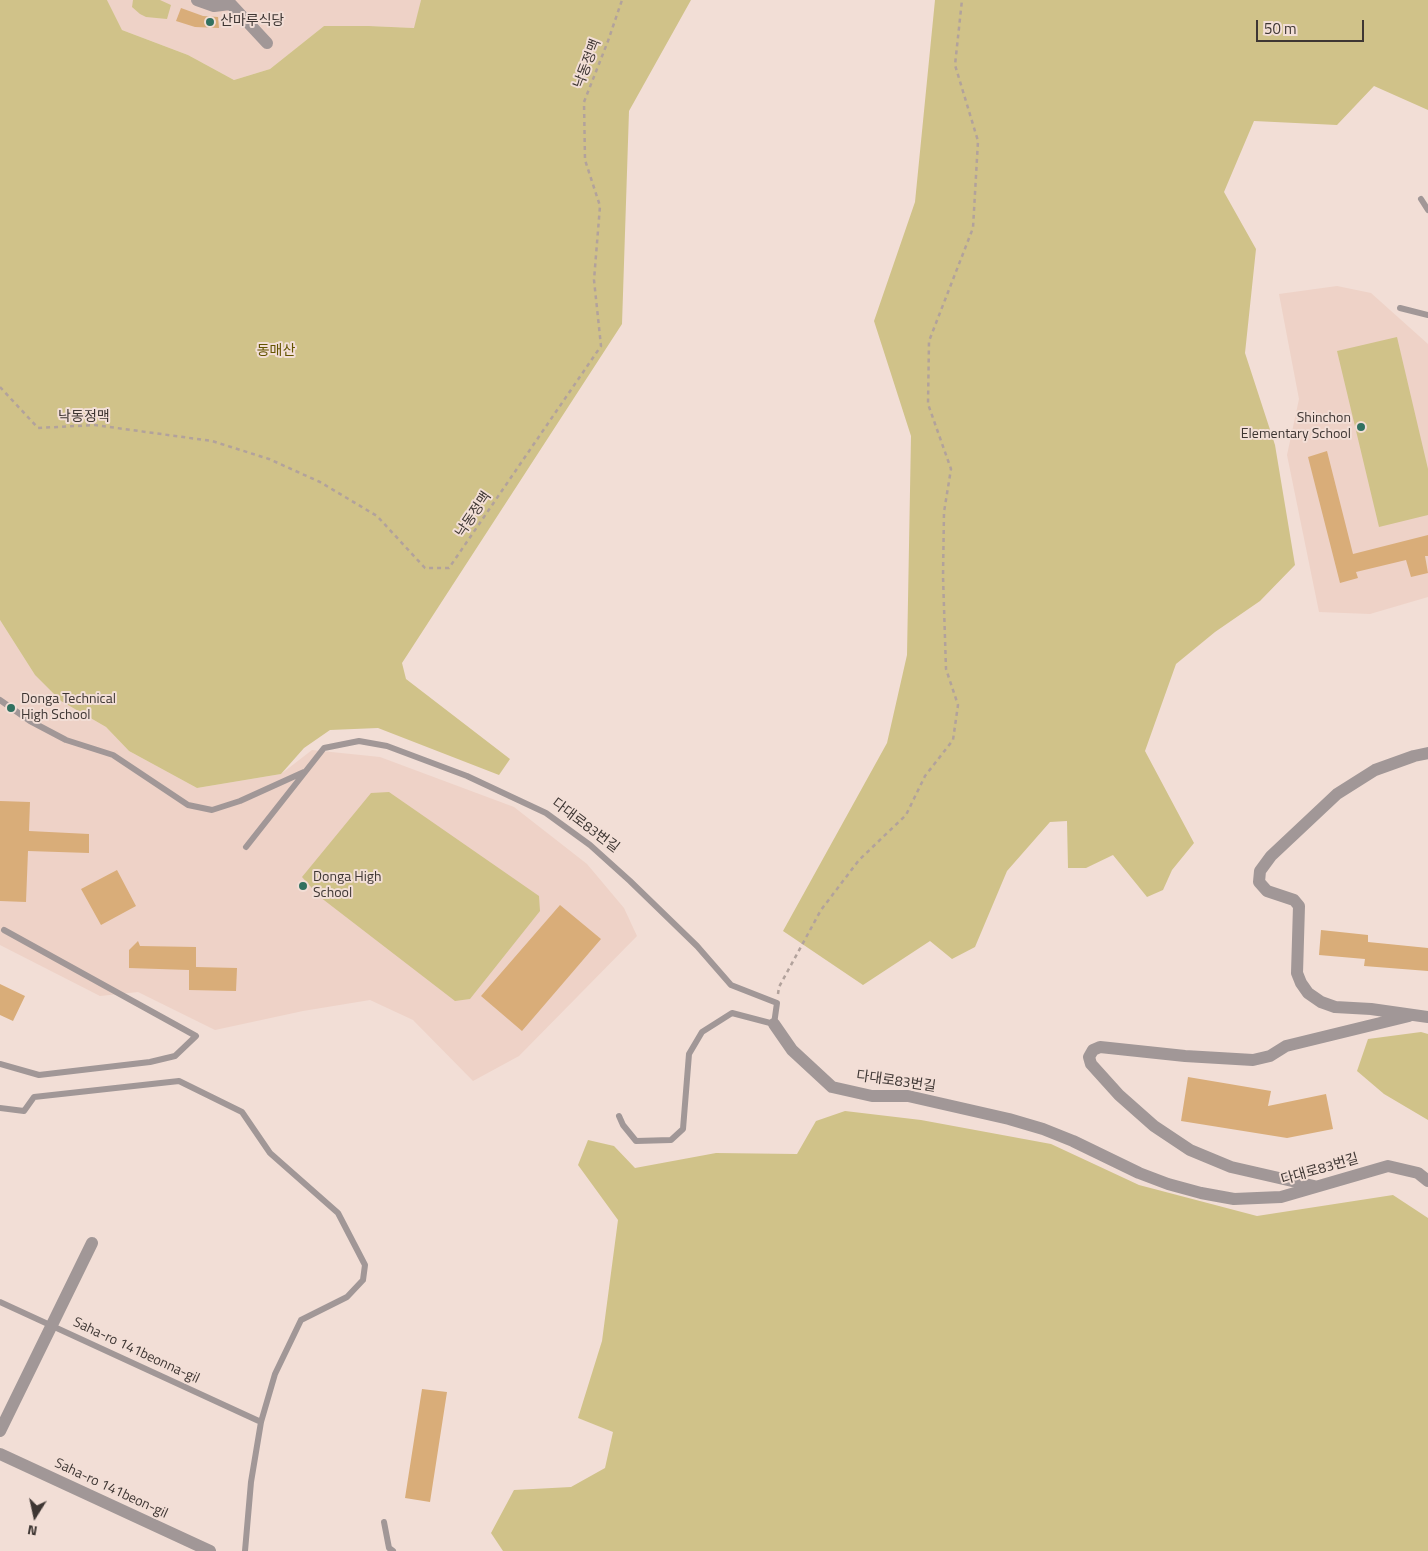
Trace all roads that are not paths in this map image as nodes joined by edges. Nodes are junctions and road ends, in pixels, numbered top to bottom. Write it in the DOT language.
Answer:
graph roads {
  1 [pos="196,0"];
  2 [pos="230,1"];
  3 [pos="266,43"];
  4 [pos="1422,199"];
  5 [pos="1428,210"];
  6 [pos="1400,308"];
  7 [pos="1428,315"];
  8 [pos="0,700"];
  9 [pos="1428,753"];
  10 [pos="306,771"];
  11 [pos="246,847"];
  12 [pos="4,930"];
  13 [pos="1409,1016"];
  14 [pos="1428,1017"];
  15 [pos="774,1024"];
  16 [pos="0,1064"];
  17 [pos="0,1108"];
  18 [pos="619,1116"];
  19 [pos="1428,1181"];
  20 [pos="1316,1186"];
  21 [pos="92,1243"];
  22 [pos="0,1302"];
  23 [pos="52,1326"];
  24 [pos="261,1422"];
  25 [pos="0,1432"];
  26 [pos="0,1454"];
  27 [pos="384,1522"];
  28 [pos="210,1551"];
  29 [pos="245,1551"];
  30 [pos="393,1551"];
  1 -- 2 [label="street"];
  2 -- 3 [label="street"];
  4 -- 5 [label="lane"];
  6 -- 7 [label="lane"];
  8 -- 10 [label="lane"];
  9 -- 13 [label="street"];
  10 -- 11 [label="lane, 다대로83번길"];
  10 -- 15 [label="lane, 다대로83번길"];
  12 -- 16 [label="lane"];
  13 -- 14 [label="street"];
  13 -- 20 [label="street"];
  15 -- 18 [label="lane"];
  15 -- 20 [label="street, 다대로83번길"];
  17 -- 24 [label="lane"];
  19 -- 20 [label="street, 다대로83번길"];
  21 -- 23 [label="street"];
  22 -- 23 [label="lane, Saha-ro 141beonna-gil"];
  23 -- 24 [label="lane, Saha-ro 141beonna-gil"];
  23 -- 25 [label="street"];
  24 -- 29 [label="lane"];
  26 -- 28 [label="street, Saha-ro 141beon-gil"];
  27 -- 30 [label="lane"];
}
